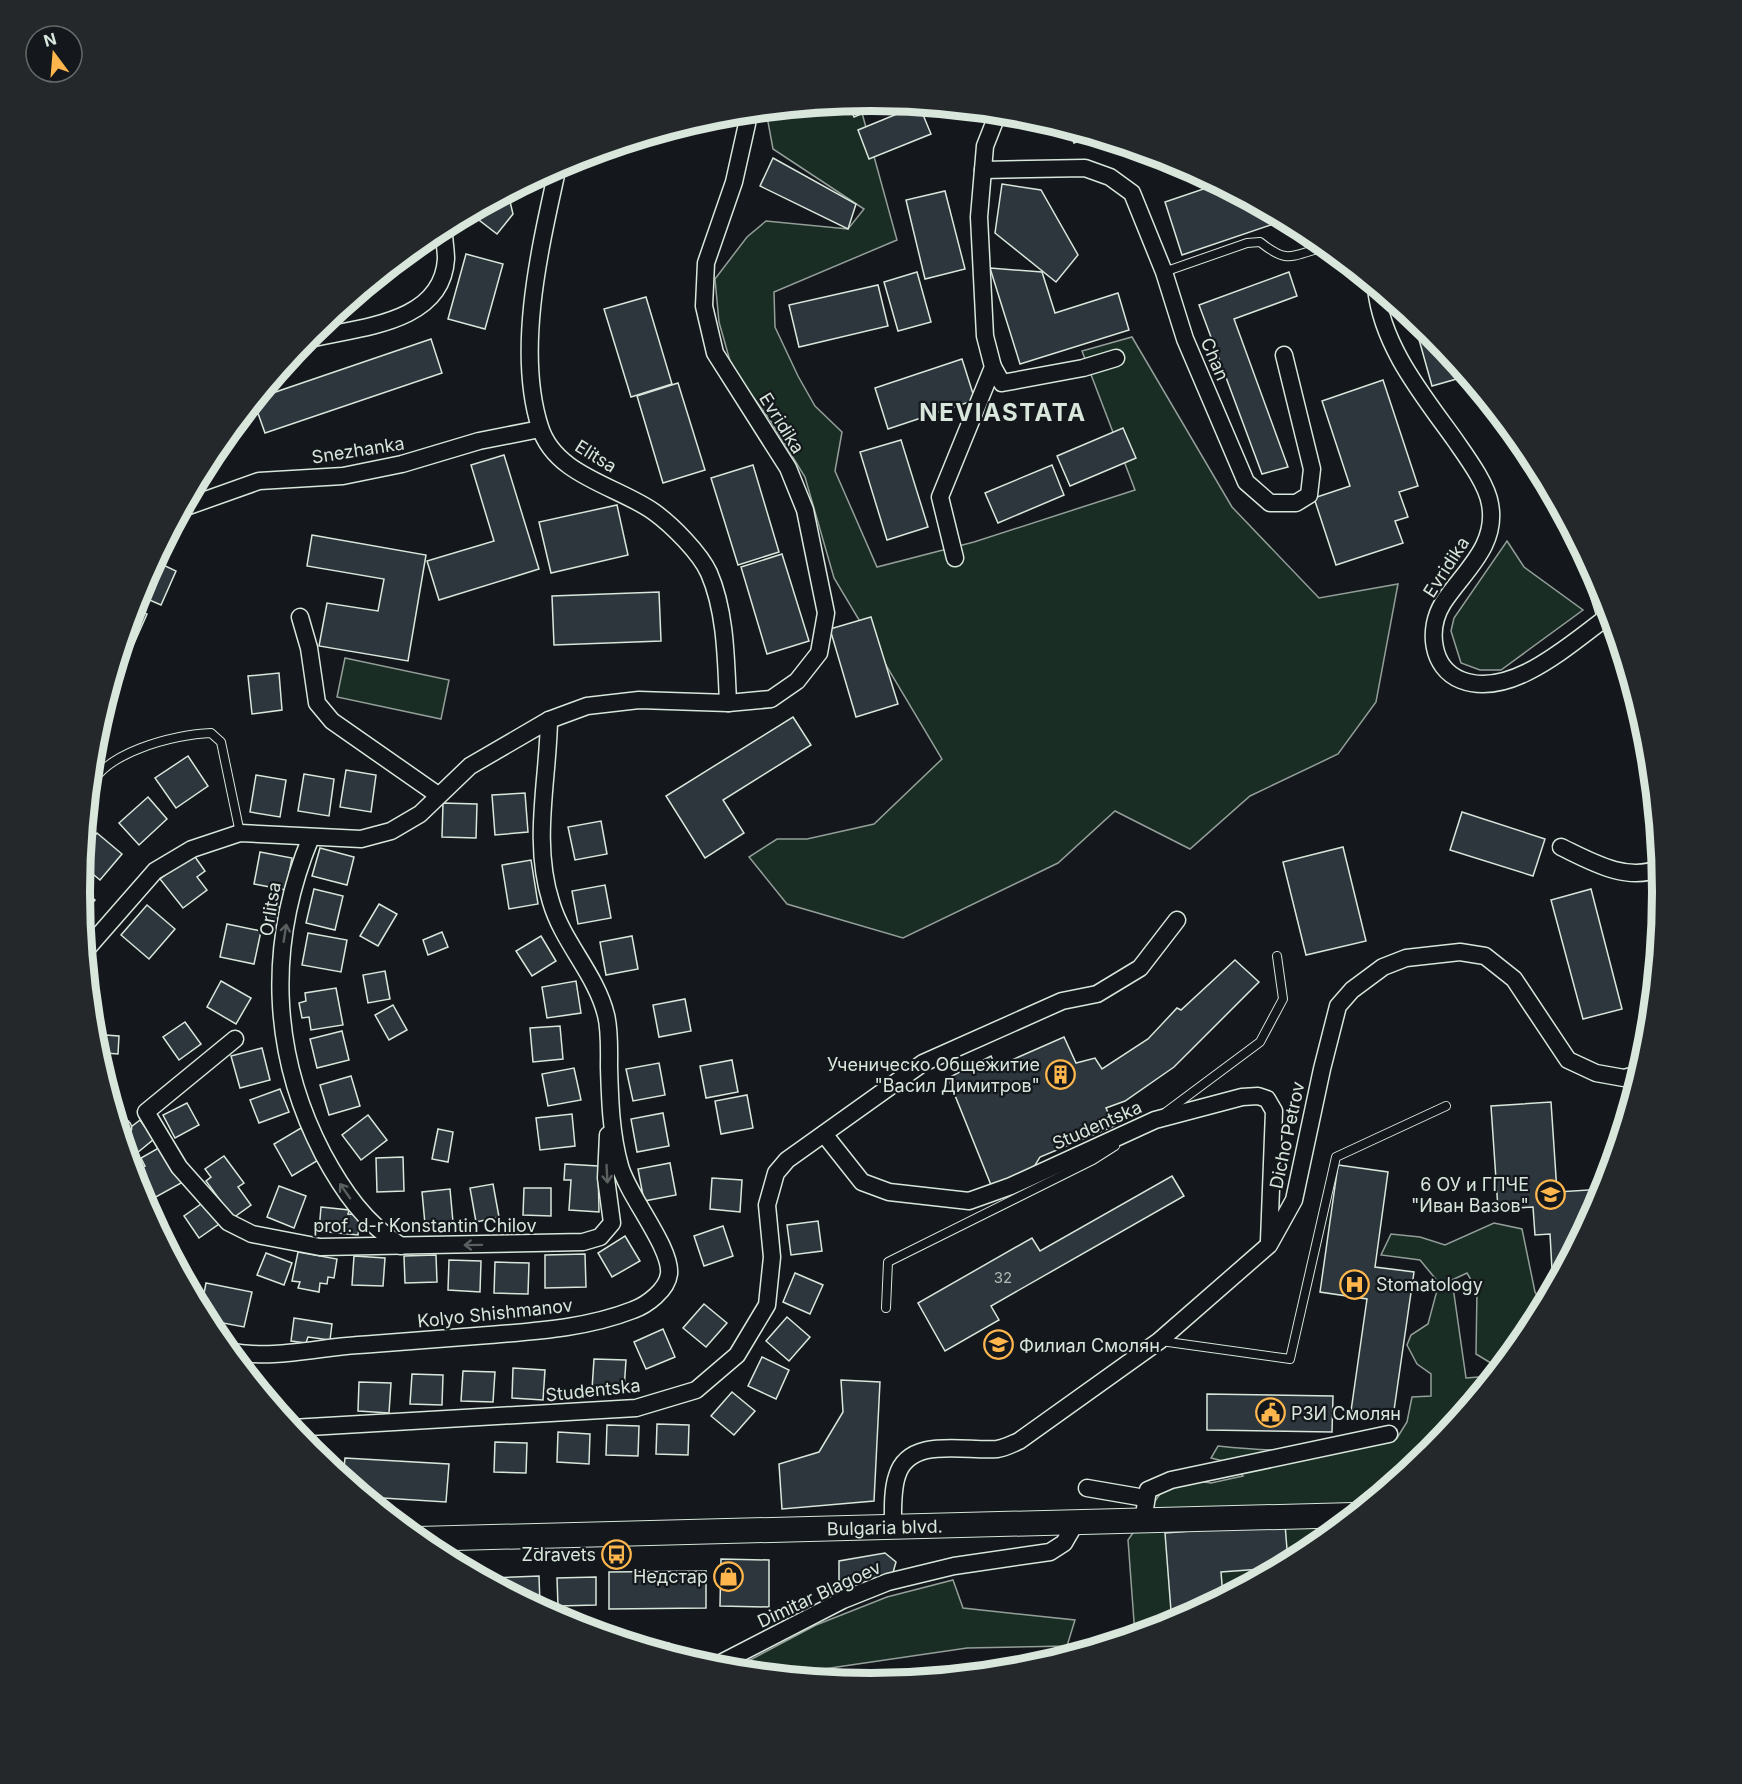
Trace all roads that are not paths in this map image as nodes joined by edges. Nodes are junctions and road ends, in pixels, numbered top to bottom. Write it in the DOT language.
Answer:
graph roads {
  1 [pos="995,121"];
  2 [pos="747,122"];
  3 [pos="983,170"];
  4 [pos="555,178"];
  5 [pos="446,237"];
  6 [pos="1315,250"];
  7 [pos="1164,272"];
  8 [pos="1379,299"];
  9 [pos="324,336"];
  10 [pos="1284,355"];
  11 [pos="1116,358"];
  12 [pos="993,367"];
  13 [pos="540,429"];
  14 [pos="193,504"];
  15 [pos="955,558"];
  16 [pos="300,617"];
  17 [pos="1603,620"];
  18 [pos="728,703"];
  19 [pos="549,720"];
  20 [pos="99,775"];
  21 [pos="438,795"];
  22 [pos="240,833"];
  23 [pos="311,837"];
  24 [pos="1561,847"];
  25 [pos="1651,869"];
  26 [pos="1176,920"];
  27 [pos="92,943"];
  28 [pos="1277,956"];
  29 [pos="235,1039"];
  30 [pos="1629,1076"];
  31 [pos="1446,1106"];
  32 [pos="610,1116"];
  33 [pos="1155,1120"];
  34 [pos="824,1134"];
  35 [pos="1269,1245"];
  36 [pos="401,1246"];
  37 [pos="886,1308"];
  38 [pos="1158,1341"];
  39 [pos="241,1353"];
  40 [pos="303,1427"];
  41 [pos="1389,1434"];
  42 [pos="1087,1488"];
  43 [pos="1144,1509"];
  44 [pos="1342,1515"];
  45 [pos="1075,1524"];
  46 [pos="893,1527"];
  47 [pos="434,1539"];
  48 [pos="728,1659"];
  1 -- 3 [label="street"];
  2 -- 18 [label="street, Evridika"];
  3 -- 7 [label="street, Chan"];
  3 -- 12 [label="street"];
  4 -- 13 [label="street, Elitsa"];
  5 -- 9 [label="street"];
  6 -- 7 [label="lane"];
  7 -- 10 [label="street, Chan"];
  8 -- 17 [label="street, Evridika"];
  11 -- 12 [label="street"];
  12 -- 15 [label="street"];
  13 -- 14 [label="street, Snezhanka"];
  13 -- 18 [label="street, Elitsa"];
  16 -- 21 [label="street"];
  18 -- 19 [label="street, Evridika"];
  19 -- 21 [label="street, Evridika"];
  19 -- 32 [label="street, Kolyo Shishmanov"];
  20 -- 22 [label="lane"];
  21 -- 23 [label="street, Evridika"];
  22 -- 23 [label="street, Evridika"];
  22 -- 27 [label="street"];
  36 -- 23 [label="street, Orlitsa, one-way"];
  24 -- 25 [label="street"];
  26 -- 34 [label="street, Studentska"];
  28 -- 33 [label="lane"];
  29 -- 36 [label="street, prof. d-r Konstantin Chilov"];
  30 -- 35 [label="street, Dicho Petrov"];
  31 -- 38 [label="lane"];
  32 -- 36 [label="street, prof. d-r Konstantin Chilov, one-way"];
  32 -- 39 [label="street, Kolyo Shishmanov"];
  33 -- 34 [label="street, Studentska"];
  33 -- 35 [label="street, Studentska"];
  33 -- 37 [label="lane"];
  34 -- 40 [label="street, Studentska"];
  35 -- 38 [label="street, Dicho Petrov"];
  38 -- 46 [label="street, Dicho Petrov"];
  41 -- 43 [label="street"];
  42 -- 43 [label="street"];
  43 -- 44 [label="street, Bulgaria blvd."];
  43 -- 45 [label="street, Bulgaria blvd."];
  45 -- 46 [label="street, Bulgaria blvd."];
  45 -- 48 [label="street, Dimitar Blagoev"];
  46 -- 47 [label="street, Bulgaria blvd."];
}
